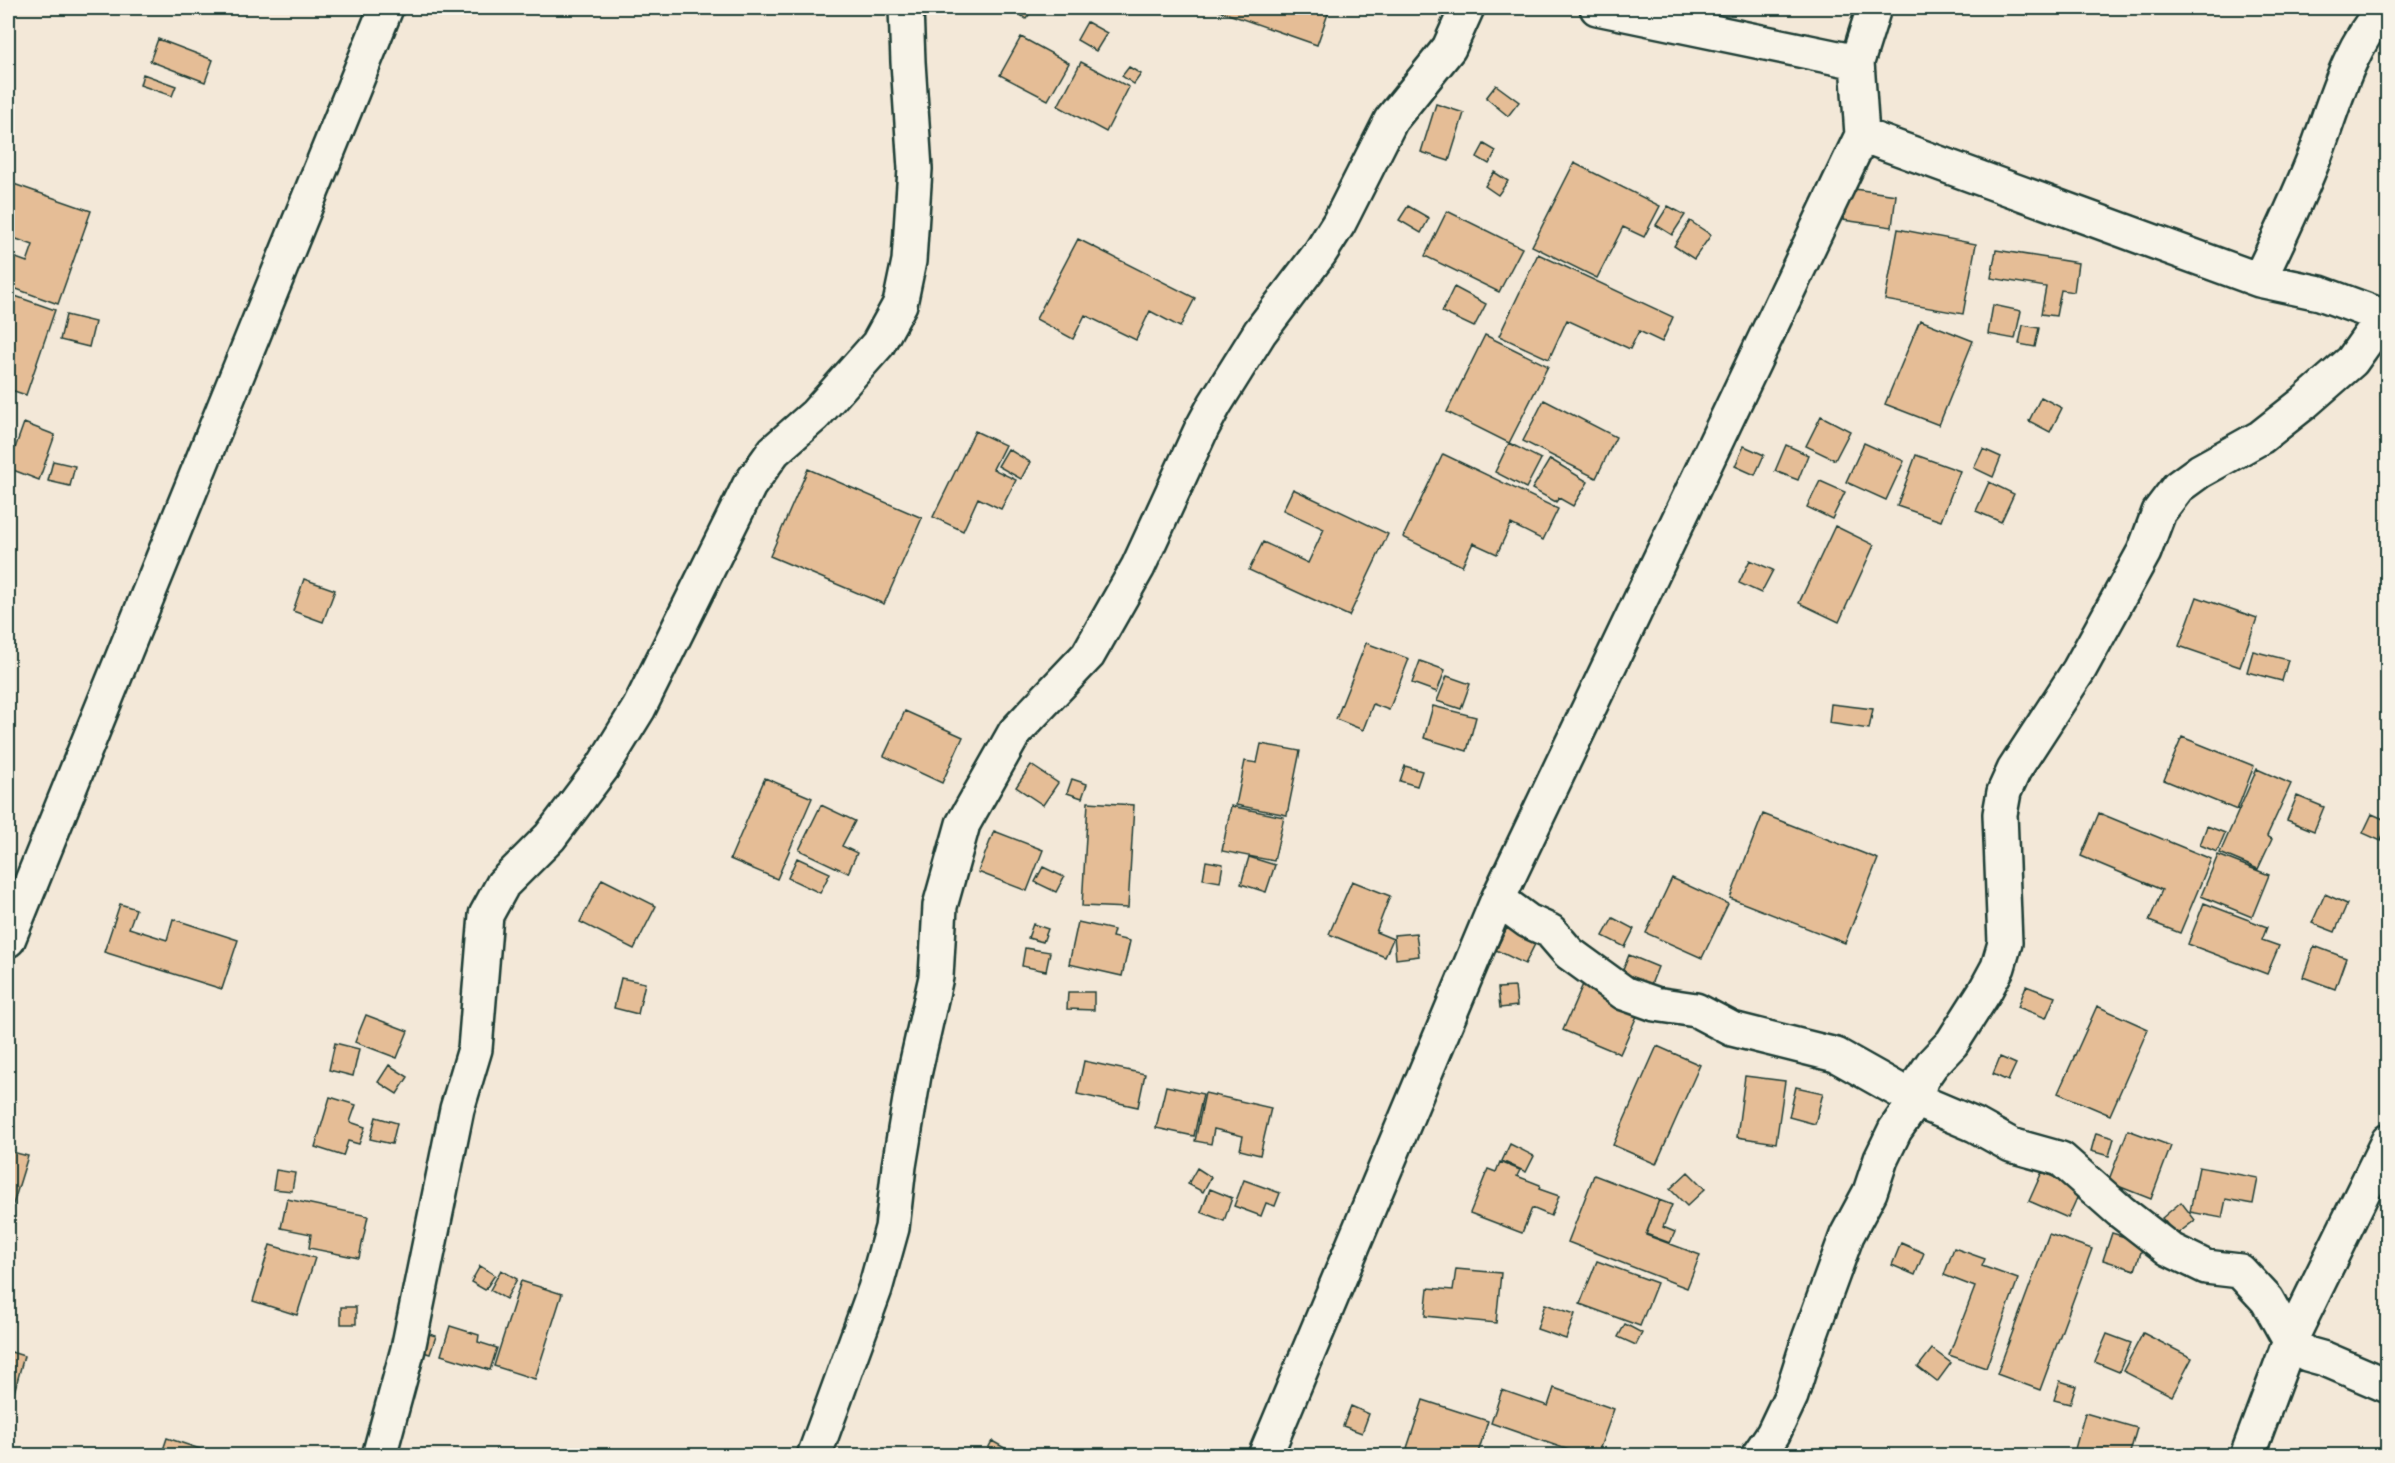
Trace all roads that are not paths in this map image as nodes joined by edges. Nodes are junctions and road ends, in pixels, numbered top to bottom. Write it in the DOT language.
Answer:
graph roads {
  1 [pos="386,8"];
  2 [pos="906,8"];
  3 [pos="1467,8"];
  4 [pos="1596,8"];
  5 [pos="1874,8"];
  6 [pos="2384,8"];
  7 [pos="1857,62"];
  8 [pos="1862,135"];
  9 [pos="2259,280"];
  10 [pos="2386,317"];
  11 [pos="1498,899"];
  12 [pos="8,940"];
  13 [pos="1916,1100"];
  14 [pos="2388,1141"];
  15 [pos="2290,1341"];
  16 [pos="2388,1386"];
  17 [pos="379,1455"];
  18 [pos="814,1455"];
  19 [pos="1265,1455"];
  20 [pos="1758,1455"];
  21 [pos="2247,1455"];
  1 -- 12 [label="street"];
  2 -- 17 [label="street"];
  3 -- 18 [label="street"];
  4 -- 7 [label="street"];
  5 -- 7 [label="street"];
  6 -- 9 [label="street"];
  7 -- 8 [label="street"];
  8 -- 9 [label="street"];
  8 -- 11 [label="street"];
  9 -- 10 [label="street"];
  10 -- 13 [label="street"];
  11 -- 13 [label="street"];
  11 -- 19 [label="street"];
  13 -- 15 [label="street"];
  13 -- 20 [label="street"];
  14 -- 15 [label="street"];
  15 -- 16 [label="street"];
  15 -- 21 [label="street"];
}
